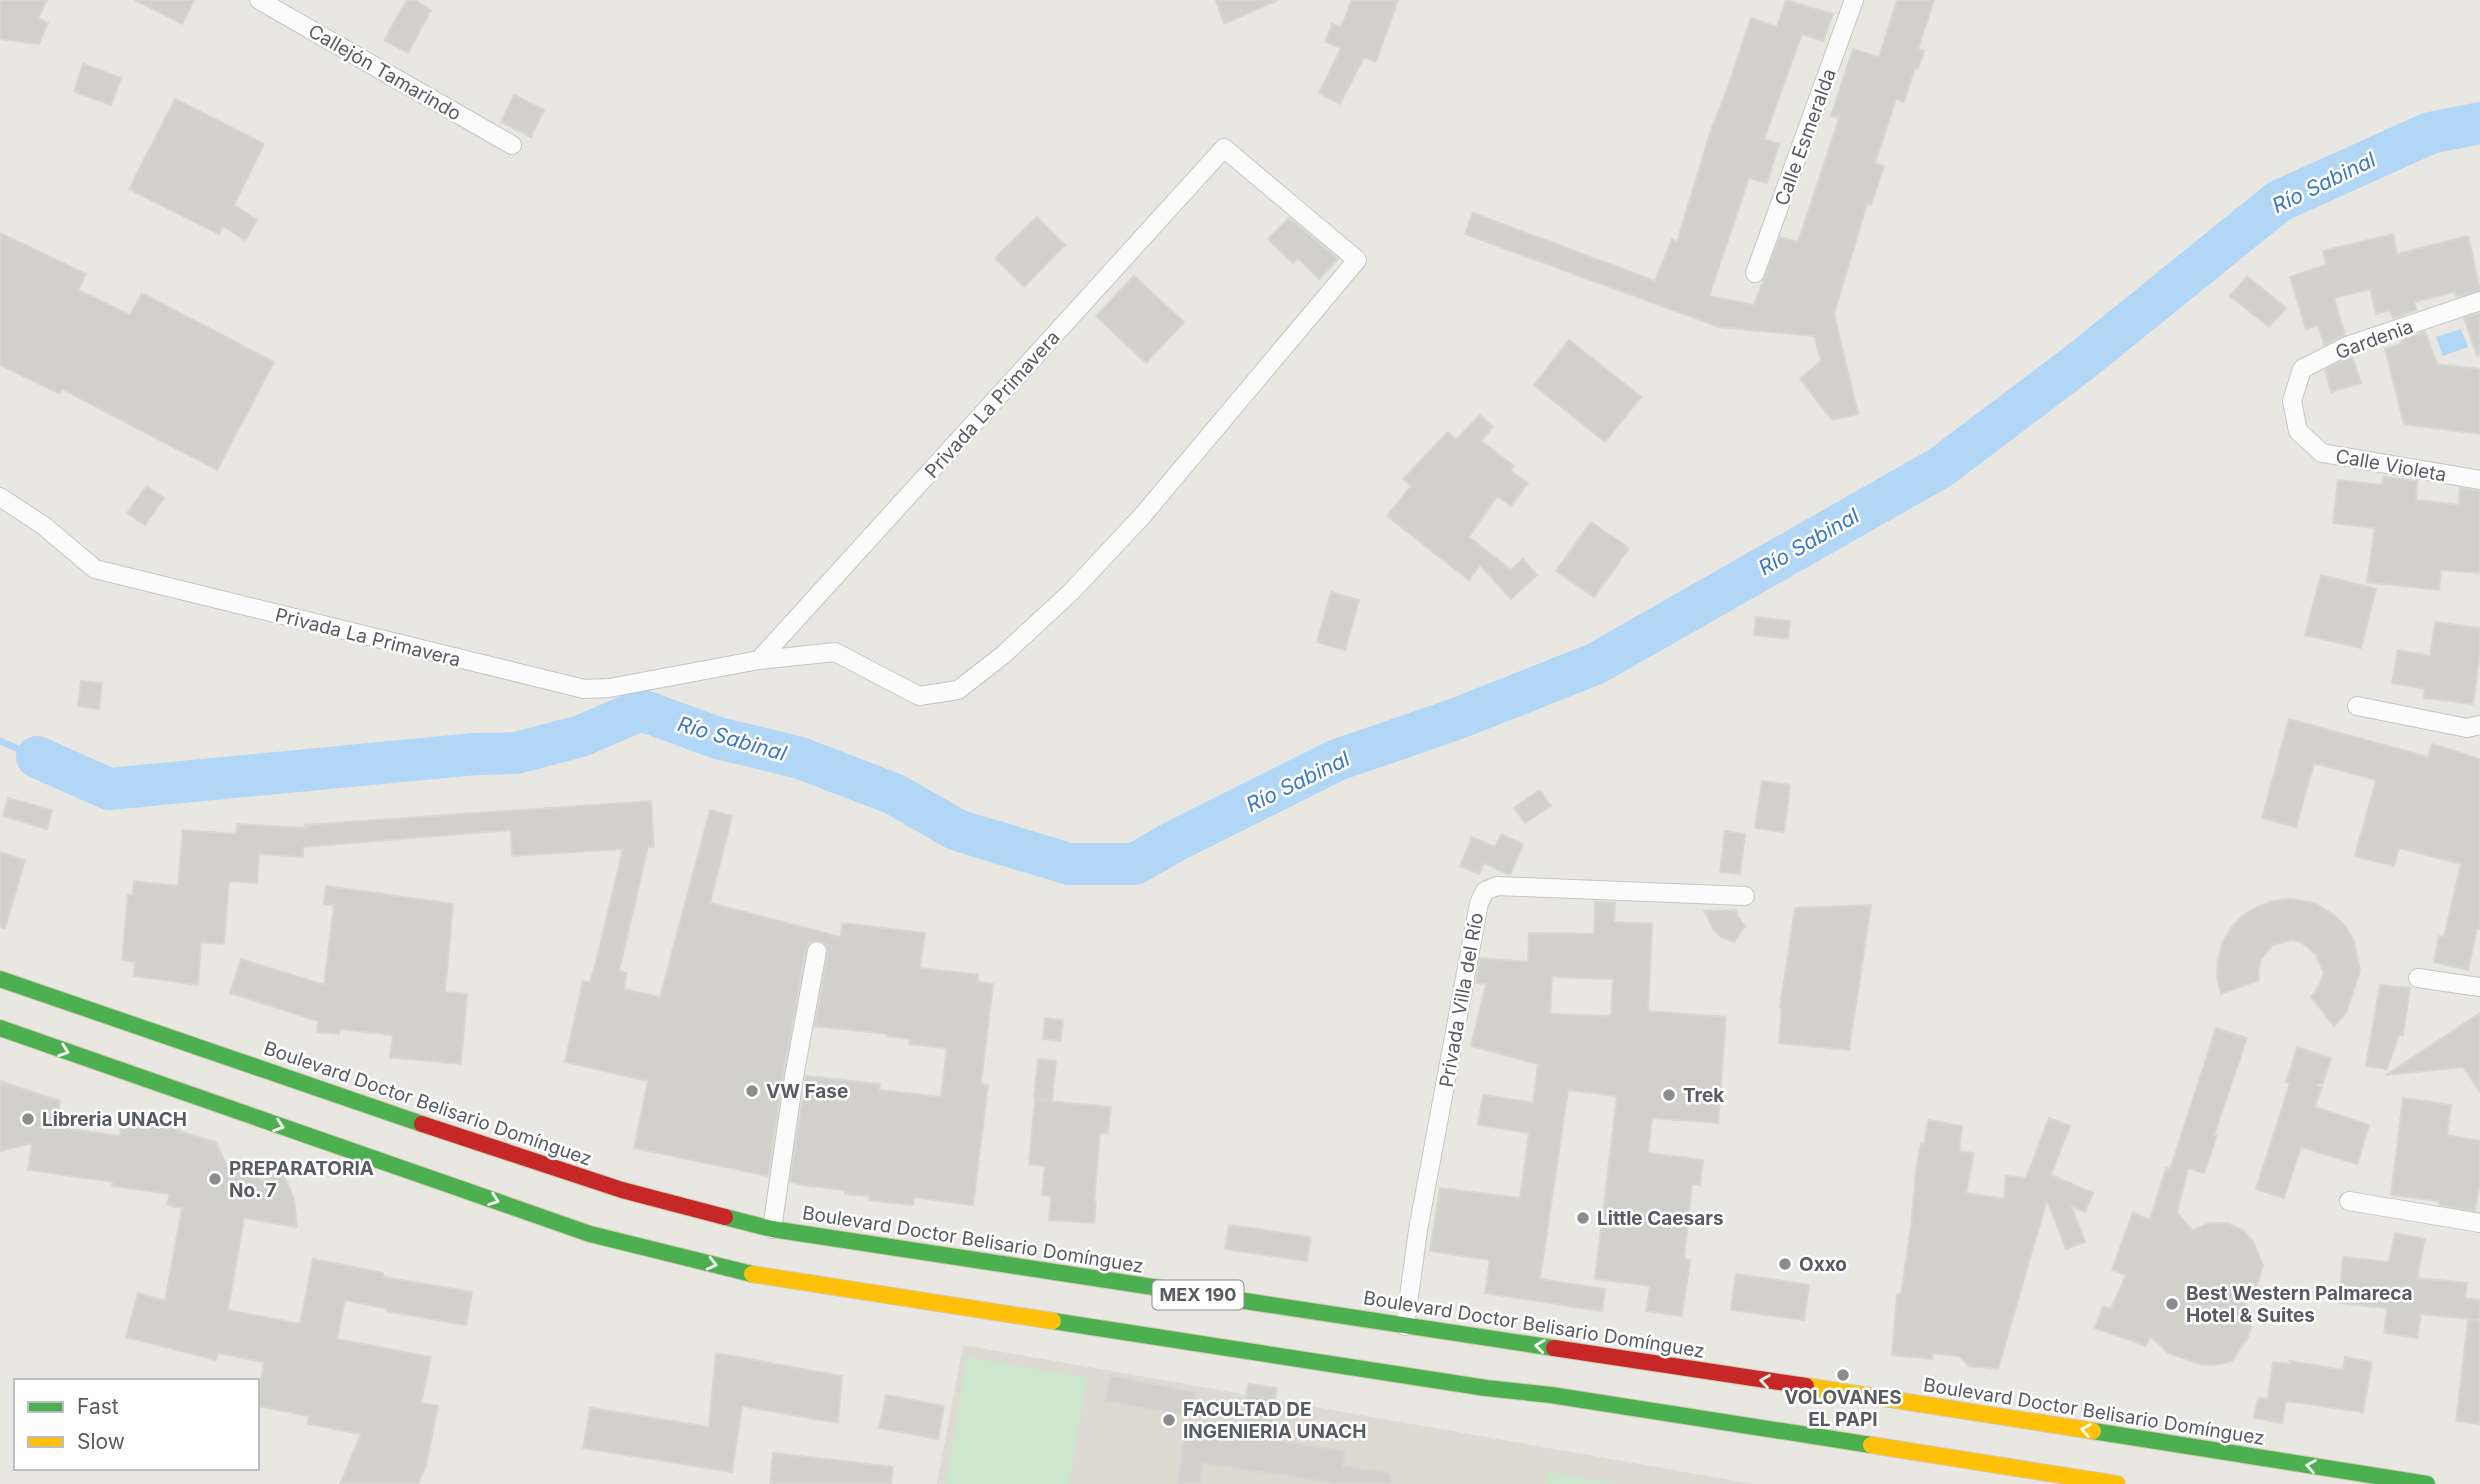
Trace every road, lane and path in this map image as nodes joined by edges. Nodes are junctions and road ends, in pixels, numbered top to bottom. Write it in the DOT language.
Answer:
graph roads {
  1 [pos="259,0"];
  2 [pos="1854,0"];
  3 [pos="512,145"];
  4 [pos="1755,273"];
  5 [pos="2480,301"];
  6 [pos="2292,401"];
  7 [pos="2480,480"];
  8 [pos="0,497"];
  9 [pos="759,660"];
  10 [pos="2357,706"];
  11 [pos="2476,731"];
  12 [pos="1745,896"];
  13 [pos="817,951"];
  14 [pos="2418,978"];
  15 [pos="0,979"];
  16 [pos="2480,987"];
  17 [pos="0,1028"];
  18 [pos="2349,1201"];
  19 [pos="2480,1223"];
  20 [pos="772,1229"];
  21 [pos="1405,1326"];
  22 [pos="2117,1484"];
  23 [pos="2427,1484"];
  1 -- 3 [label="street, Callejón Tamarindo"];
  2 -- 4 [label="street, Calle Esmeralda"];
  5 -- 6 [label="street, Gardenia"];
  6 -- 7 [label="street, Calle Violeta"];
  8 -- 9 [label="street, Privada La Primavera"];
  9 -- 9 [label="street, Privada La Primavera"];
  10 -- 11 [label="street"];
  12 -- 21 [label="street, Privada Villa del Río"];
  13 -- 20 [label="street"];
  14 -- 16 [label="street"];
  15 -- 20 [label="main road, Boulevard Doctor Belisario Domínguez / MEX 190"];
  17 -- 22 [label="main road, MEX 190, one-way"];
  18 -- 19 [label="street"];
  20 -- 21 [label="main road, Boulevard Doctor Belisario Domínguez / MEX 190"];
  23 -- 21 [label="main road, Boulevard Doctor Belisario Domínguez / MEX 190, one-way"];
}
